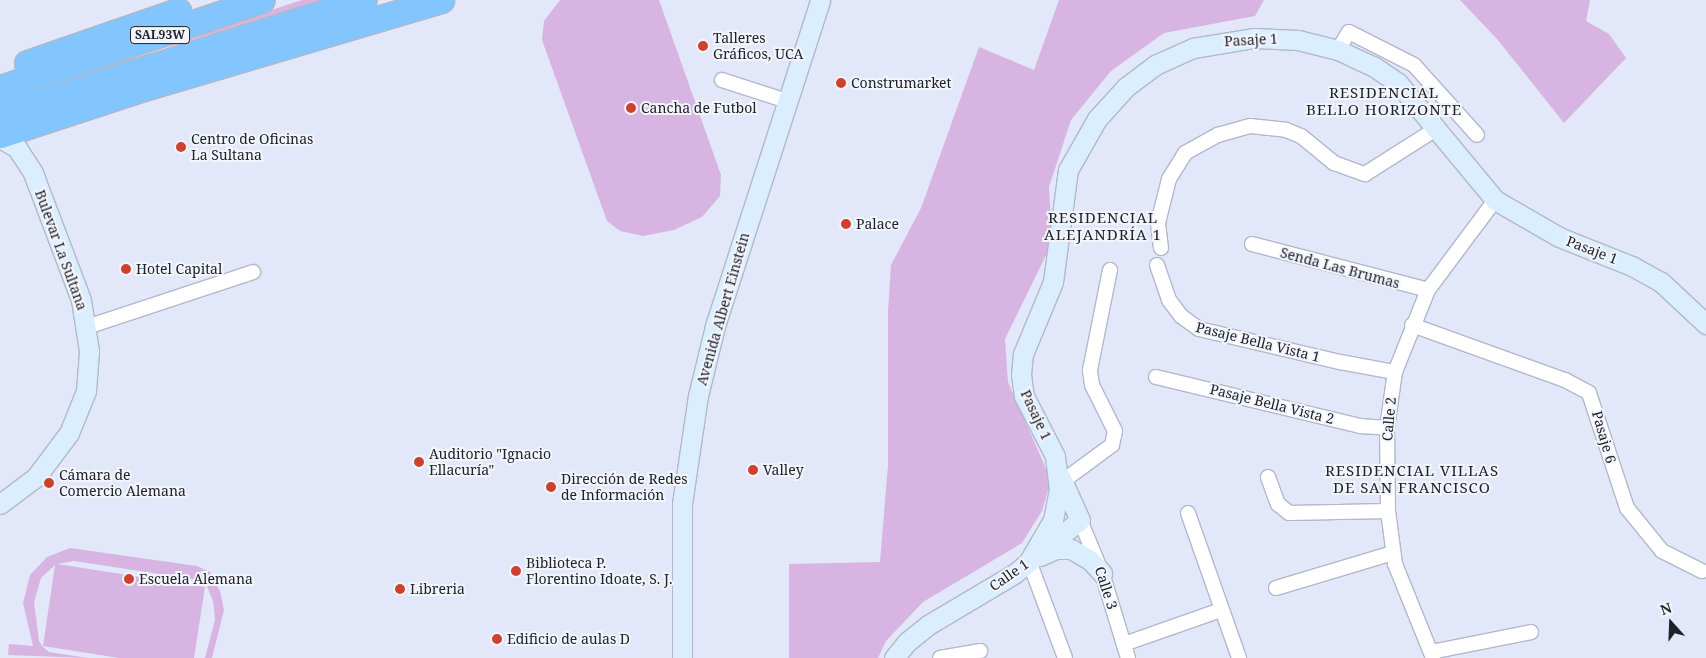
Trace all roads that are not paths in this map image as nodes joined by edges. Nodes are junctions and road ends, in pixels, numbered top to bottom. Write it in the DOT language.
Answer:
graph roads {
  1 [pos="212,0"];
  2 [pos="364,0"];
  3 [pos="441,0"];
  4 [pos="820,0"];
  5 [pos="256,2"];
  6 [pos="116,33"];
  7 [pos="257,34"];
  8 [pos="1338,50"];
  9 [pos="0,72"];
  10 [pos="73,79"];
  11 [pos="722,80"];
  12 [pos="0,88"];
  13 [pos="144,88"];
  14 [pos="787,101"];
  15 [pos="0,114"];
  16 [pos="39,122"];
  17 [pos="1436,129"];
  18 [pos="1476,135"];
  19 [pos="0,137"];
  20 [pos="33,173"];
  21 [pos="1494,200"];
  22 [pos="1252,244"];
  23 [pos="1161,248"];
  24 [pos="1157,265"];
  25 [pos="1110,270"];
  26 [pos="253,272"];
  27 [pos="1428,290"];
  28 [pos="1706,324"];
  29 [pos="1412,325"];
  30 [pos="87,327"];
  31 [pos="1394,372"];
  32 [pos="1156,377"];
  33 [pos="1387,428"];
  34 [pos="1061,477"];
  35 [pos="1268,477"];
  36 [pos="0,504"];
  37 [pos="1388,511"];
  38 [pos="1188,513"];
  39 [pos="1080,520"];
  40 [pos="1393,553"];
  41 [pos="1029,561"];
  42 [pos="1702,571"];
  43 [pos="1102,573"];
  44 [pos="1276,588"];
  45 [pos="1221,610"];
  46 [pos="1531,632"];
  47 [pos="980,651"];
  48 [pos="1126,651"];
  49 [pos="1432,655"];
  50 [pos="682,658"];
  51 [pos="894,658"];
  52 [pos="940,658"];
  53 [pos="1065,658"];
  54 [pos="1239,658"];
  1 -- 6 [label="highway"];
  2 -- 7 [label="highway, SAL93W"];
  3 -- 13 [label="highway"];
  4 -- 14 [label="street, Avenida Albert Einstein"];
  5 -- 6 [label="highway"];
  5 -- 10 [label="highway, SAL93W"];
  6 -- 9 [label="highway"];
  7 -- 10 [label="highway, SAL93W"];
  7 -- 13 [label="highway"];
  8 -- 17 [label="street, Pasaje 1"];
  8 -- 18 [label="street"];
  8 -- 34 [label="street, Pasaje 1"];
  10 -- 12 [label="highway, SAL93W"];
  10 -- 15 [label="highway, SAL93W"];
  11 -- 14 [label="street"];
  13 -- 16 [label="highway"];
  14 -- 50 [label="street, Avenida Albert Einstein"];
  16 -- 19 [label="highway"];
  16 -- 20 [label="street, Bulevar La Sultana"];
  17 -- 21 [label="street, Pasaje 1"];
  17 -- 23 [label="street"];
  19 -- 20 [label="street, Bulevar La Sultana"];
  20 -- 30 [label="street, Bulevar La Sultana"];
  21 -- 27 [label="street, Calle 2"];
  21 -- 28 [label="street, Pasaje 1"];
  22 -- 27 [label="street, Senda Las Brumas"];
  24 -- 31 [label="street, Pasaje Bella Vista 1"];
  25 -- 34 [label="street"];
  26 -- 30 [label="street"];
  27 -- 29 [label="street, Calle 2"];
  29 -- 31 [label="street, Calle 2"];
  29 -- 42 [label="street, Pasaje 6"];
  30 -- 36 [label="street, Bulevar La Sultana"];
  31 -- 33 [label="street, Calle 2"];
  32 -- 33 [label="street, Pasaje Bella Vista 2"];
  33 -- 37 [label="street, Calle 2"];
  34 -- 39 [label="street"];
  34 -- 41 [label="street"];
  35 -- 37 [label="street"];
  37 -- 40 [label="street, Calle 2"];
  38 -- 45 [label="street"];
  39 -- 41 [label="street, Calle 1"];
  39 -- 43 [label="street, Calle 3"];
  40 -- 44 [label="street"];
  40 -- 49 [label="street, Calle 2"];
  41 -- 43 [label="street"];
  41 -- 51 [label="street, Calle 1"];
  41 -- 53 [label="street"];
  43 -- 48 [label="street, Calle 3"];
  45 -- 48 [label="street"];
  45 -- 54 [label="street"];
  46 -- 49 [label="street"];
  47 -- 52 [label="street"];
}
